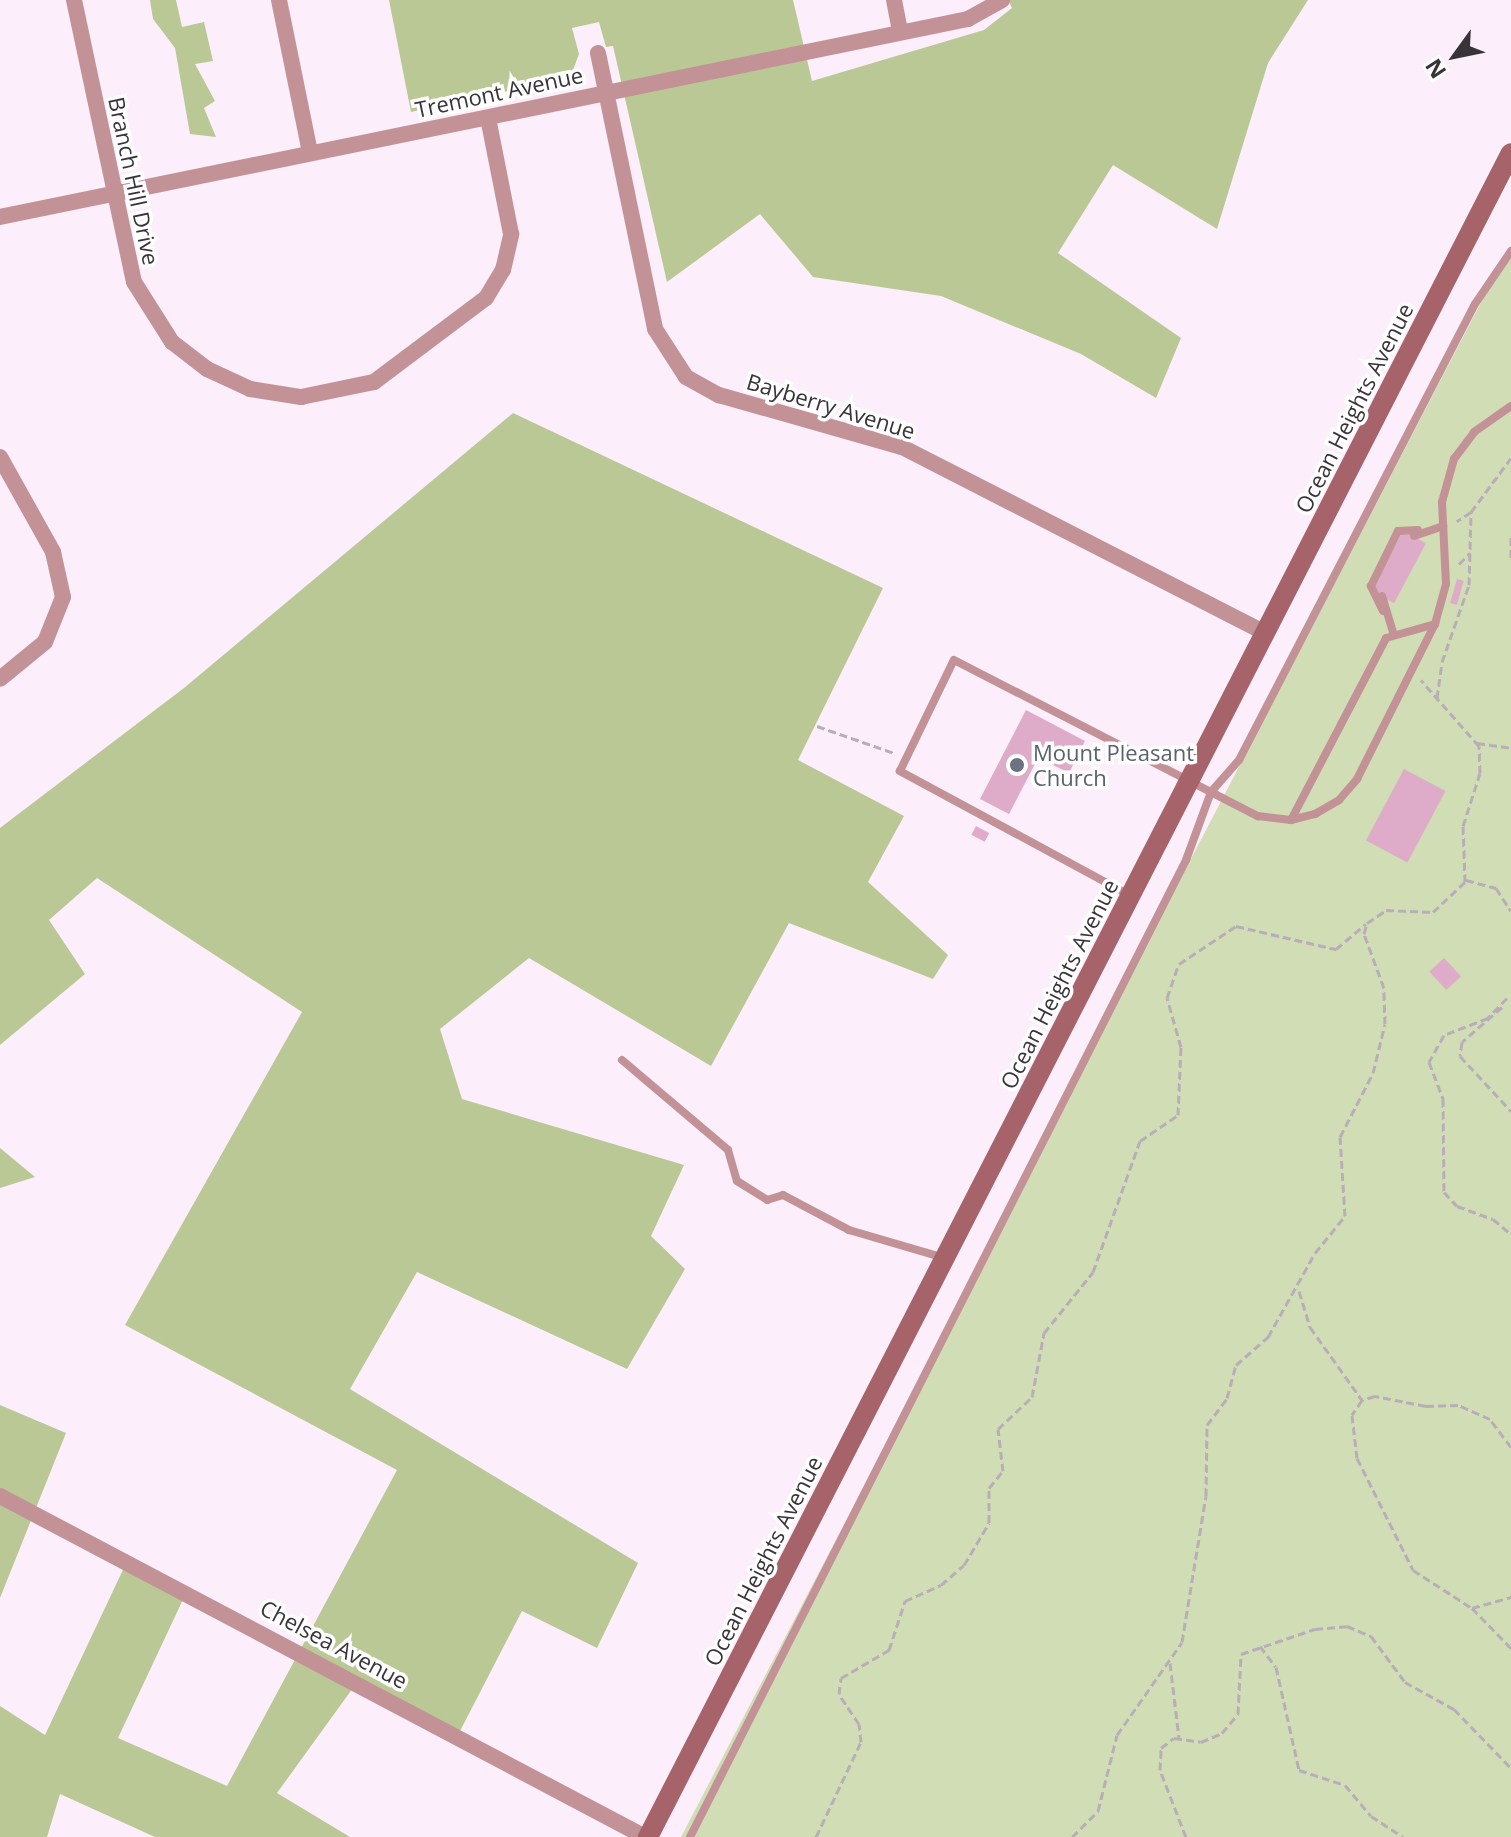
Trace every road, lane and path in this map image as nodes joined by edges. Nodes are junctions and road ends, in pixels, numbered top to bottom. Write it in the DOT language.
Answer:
graph roads {
  1 [pos="74,0"];
  2 [pos="279,0"];
  3 [pos="894,0"];
  4 [pos="1002,0"];
  5 [pos="900,31"];
  6 [pos="598,53"];
  7 [pos="605,93"];
  8 [pos="488,118"];
  9 [pos="310,153"];
  10 [pos="1511,153"];
  11 [pos="114,194"];
  12 [pos="0,217"];
  13 [pos="1511,251"];
  14 [pos="1511,406"];
  15 [pos="0,457"];
  16 [pos="1511,458"];
  17 [pos="1471,512"];
  18 [pos="1443,530"];
  19 [pos="1511,537"];
  20 [pos="1511,560"];
  21 [pos="1382,596"];
  22 [pos="1383,611"];
  23 [pos="1435,624"];
  24 [pos="1393,631"];
  25 [pos="1266,633"];
  26 [pos="1413,671"];
  27 [pos="0,679"];
  28 [pos="1437,698"];
  29 [pos="817,726"];
  30 [pos="1477,743"];
  31 [pos="1511,748"];
  32 [pos="898,754"];
  33 [pos="1190,781"];
  34 [pos="1211,792"];
  35 [pos="1291,820"];
  36 [pos="1466,880"];
  37 [pos="1131,896"];
  38 [pos="1511,911"];
  39 [pos="1367,923"];
  40 [pos="1511,992"];
  41 [pos="1507,998"];
  42 [pos="622,1060"];
  43 [pos="1511,1111"];
  44 [pos="1511,1234"];
  45 [pos="945,1258"];
  46 [pos="1299,1289"];
  47 [pos="1362,1400"];
  48 [pos="1511,1447"];
  49 [pos="0,1496"];
  50 [pos="1511,1597"];
  51 [pos="1472,1608"];
  52 [pos="1260,1646"];
  53 [pos="1511,1648"];
  54 [pos="1171,1660"];
  55 [pos="1179,1737"];
  56 [pos="1511,1768"];
  57 [pos="647,1837"];
  58 [pos="690,1837"];
  59 [pos="816,1837"];
  60 [pos="1072,1837"];
  61 [pos="1186,1837"];
  62 [pos="1403,1837"];
  1 -- 11 [label="street, Branch Hill Drive"];
  2 -- 9 [label="street"];
  3 -- 5 [label="street"];
  4 -- 5 [label="street, Tremont Avenue"];
  5 -- 7 [label="street, Tremont Avenue"];
  6 -- 7 [label="street, Bayberry Avenue"];
  7 -- 8 [label="street, Tremont Avenue"];
  7 -- 25 [label="street, Bayberry Avenue"];
  8 -- 9 [label="street, Tremont Avenue"];
  8 -- 11 [label="street, Branch Hill Drive"];
  9 -- 11 [label="street, Tremont Avenue"];
  10 -- 25 [label="main road, Ocean Heights Avenue"];
  11 -- 12 [label="street, Tremont Avenue"];
  13 -- 34 [label="lane"];
  14 -- 18 [label="lane"];
  15 -- 27 [label="street"];
  16 -- 17 [label="path"];
  17 -- 18 [label="path"];
  17 -- 28 [label="path"];
  18 -- 22 [label="lane"];
  18 -- 23 [label="lane"];
  19 -- 20 [label="path"];
  21 -- 22 [label="lane"];
  22 -- 24 [label="lane"];
  23 -- 24 [label="lane"];
  23 -- 26 [label="lane"];
  24 -- 35 [label="lane"];
  25 -- 33 [label="main road, Ocean Heights Avenue"];
  26 -- 28 [label="path"];
  26 -- 35 [label="lane"];
  28 -- 30 [label="path"];
  29 -- 32 [label="path"];
  30 -- 31 [label="path"];
  30 -- 36 [label="path"];
  33 -- 34 [label="lane"];
  33 -- 37 [label="main road, Ocean Heights Avenue"];
  33 -- 37 [label="lane"];
  34 -- 35 [label="lane"];
  34 -- 58 [label="lane"];
  36 -- 38 [label="path"];
  36 -- 39 [label="path"];
  37 -- 45 [label="main road, Ocean Heights Avenue"];
  39 -- 46 [label="path"];
  39 -- 59 [label="path"];
  40 -- 41 [label="path"];
  41 -- 43 [label="path"];
  41 -- 44 [label="path"];
  42 -- 45 [label="lane"];
  45 -- 57 [label="main road, Ocean Heights Avenue"];
  46 -- 47 [label="path"];
  46 -- 54 [label="path"];
  47 -- 48 [label="path"];
  47 -- 51 [label="path"];
  49 -- 57 [label="street, Chelsea Avenue"];
  50 -- 51 [label="path"];
  51 -- 53 [label="path"];
  52 -- 55 [label="path"];
  52 -- 56 [label="path"];
  52 -- 62 [label="path"];
  54 -- 55 [label="path"];
  54 -- 60 [label="path"];
  55 -- 61 [label="path"];
}
